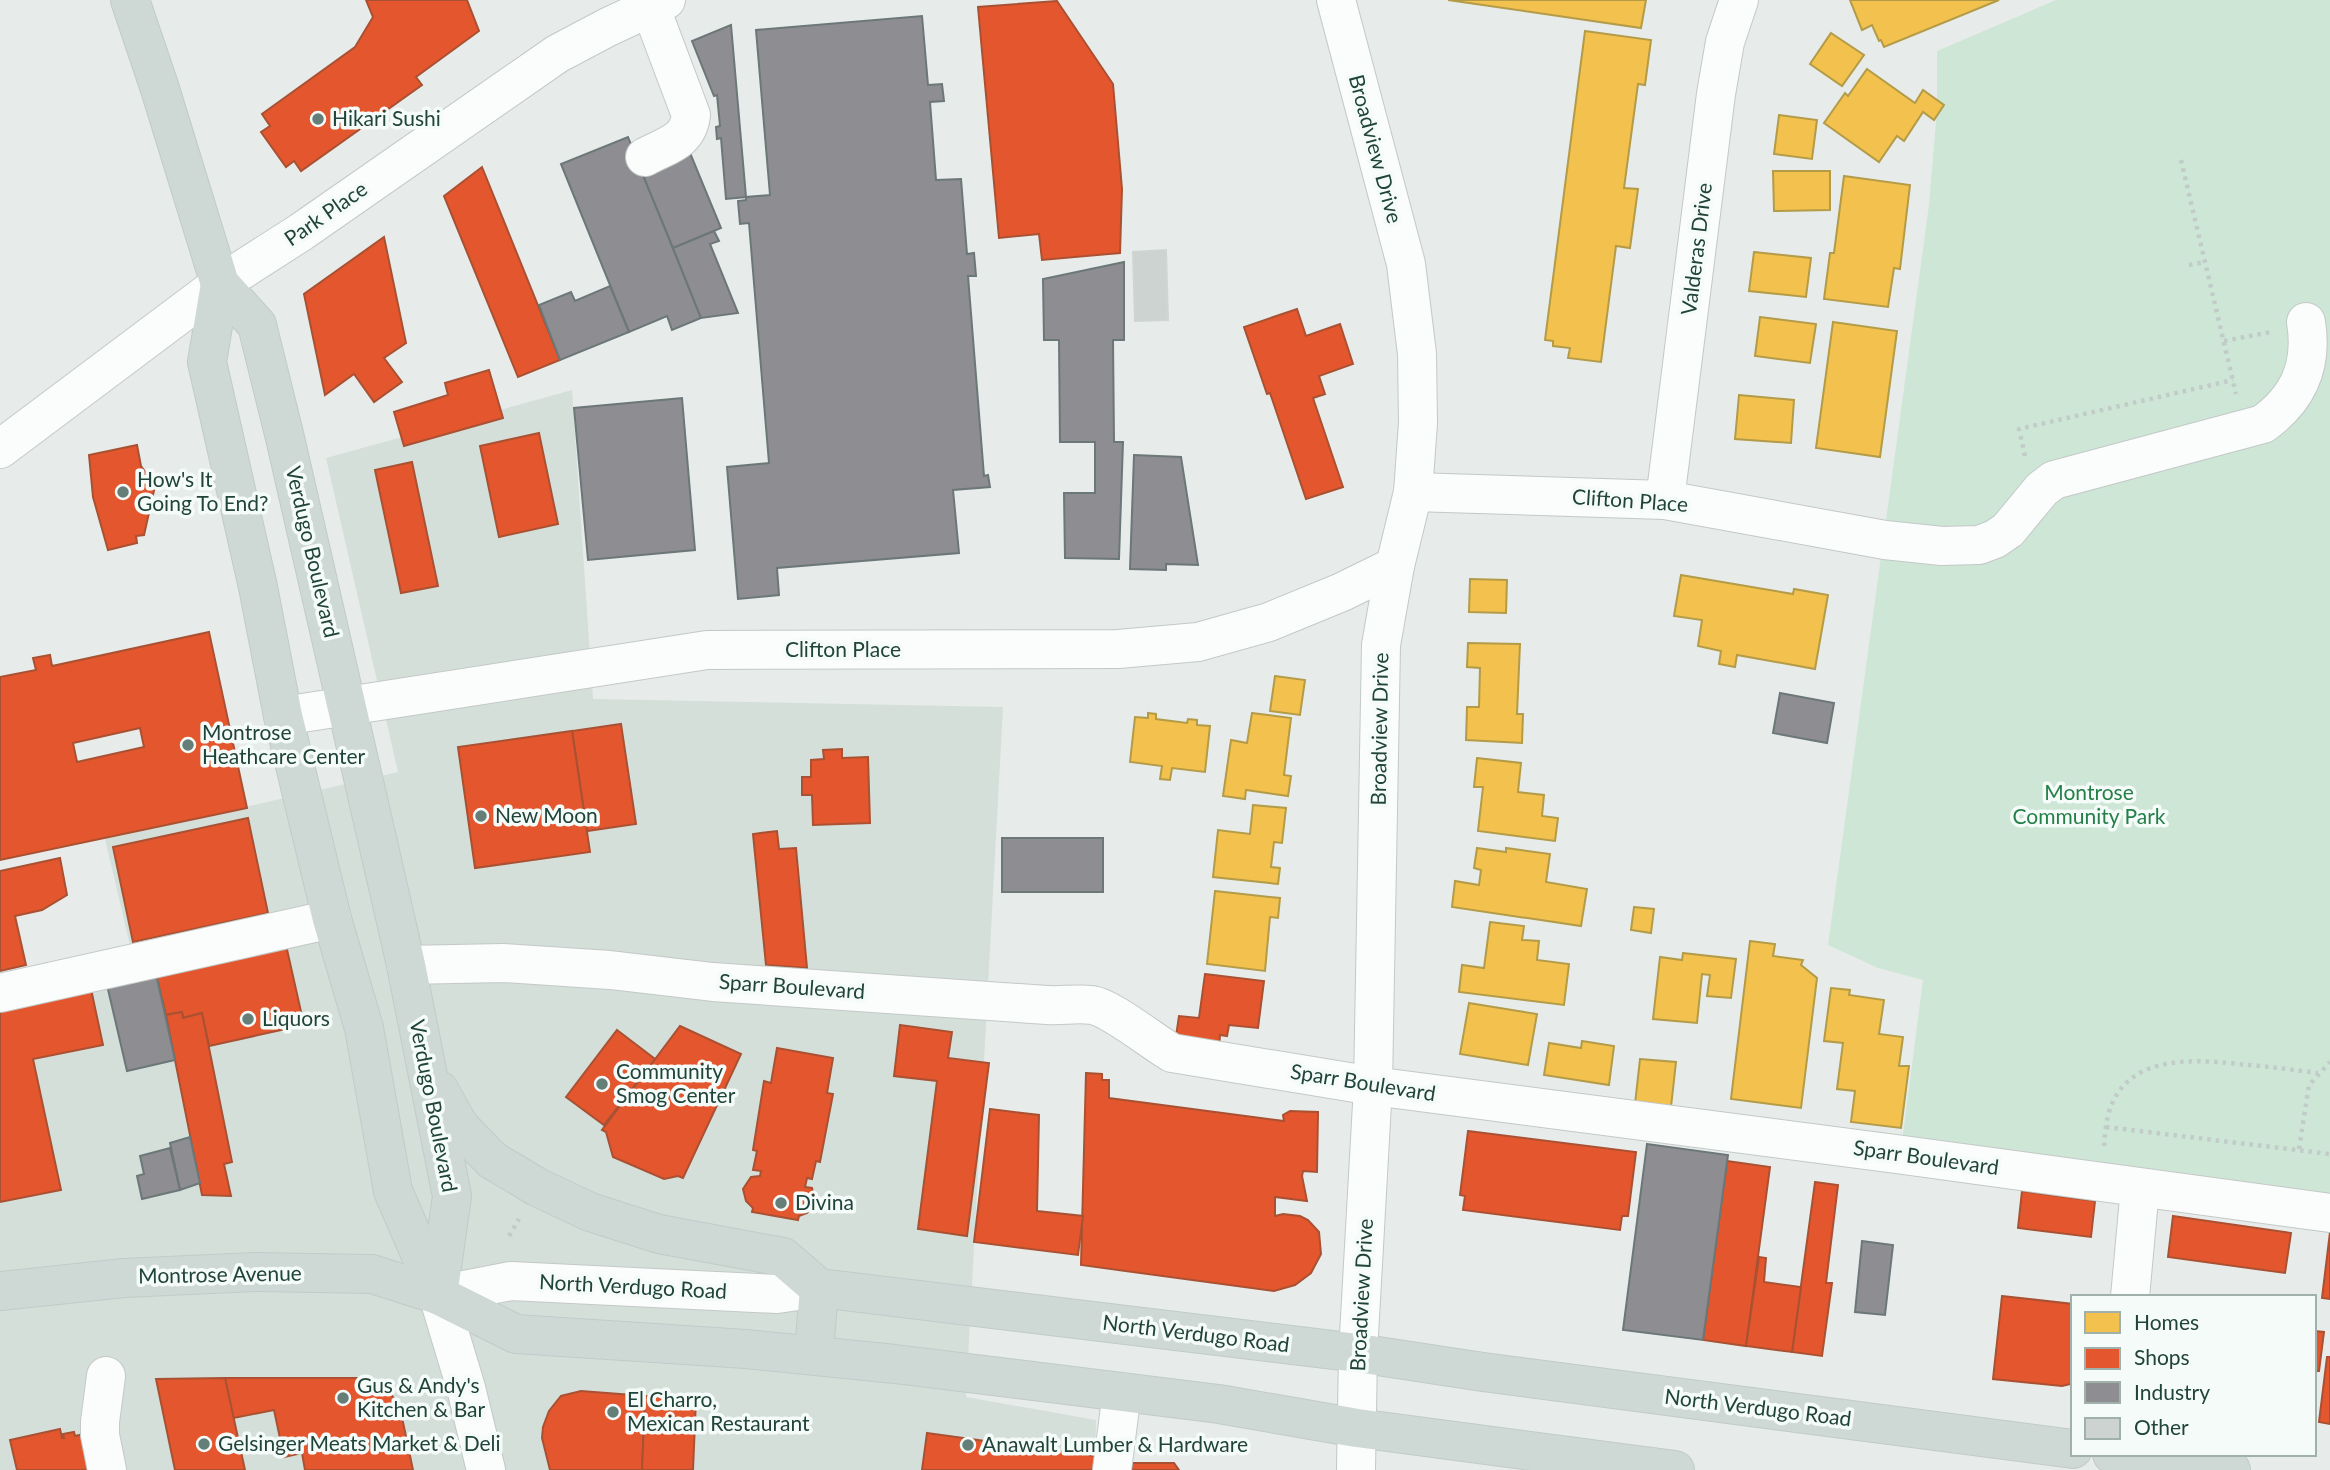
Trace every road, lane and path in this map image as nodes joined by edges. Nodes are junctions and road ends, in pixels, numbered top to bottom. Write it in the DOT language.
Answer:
graph roads {
  1 [pos="130,0"];
  2 [pos="1336,0"];
  3 [pos="1739,0"];
  4 [pos="658,3"];
  5 [pos="645,157"];
  6 [pos="2181,160"];
  7 [pos="2205,262"];
  8 [pos="2189,265"];
  9 [pos="220,284"];
  10 [pos="2306,323"];
  11 [pos="2224,341"];
  12 [pos="2233,380"];
  13 [pos="2019,429"];
  14 [pos="2245,430"];
  15 [pos="0,449"];
  16 [pos="1413,492"];
  17 [pos="1665,500"];
  18 [pos="1395,566"];
  19 [pos="347,705"];
  20 [pos="283,716"];
  21 [pos="332,919"];
  22 [pos="406,965"];
  23 [pos="0,993"];
  24 [pos="2330,1062"];
  25 [pos="426,1069"];
  26 [pos="2318,1073"];
  27 [pos="1373,1086"];
  28 [pos="2106,1127"];
  29 [pos="2299,1149"];
  30 [pos="2330,1154"];
  31 [pos="2098,1182"];
  32 [pos="2140,1188"];
  33 [pos="2330,1213"];
  34 [pos="819,1288"];
  35 [pos="0,1291"];
  36 [pos="438,1294"];
  37 [pos="2130,1295"];
  38 [pos="1358,1353"];
  39 [pos="814,1354"];
  40 [pos="106,1376"];
  41 [pos="1122,1392"];
  42 [pos="1357,1428"];
  43 [pos="2071,1449"];
  44 [pos="2129,1456"];
  45 [pos="107,1470"];
  46 [pos="486,1470"];
  47 [pos="1112,1470"];
  48 [pos="1356,1470"];
  49 [pos="1675,1470"];
  50 [pos="2231,1470"];
  1 -- 9 [label="main road, Verdugo Boulevard"];
  2 -- 16 [label="street, Broadview Drive"];
  3 -- 17 [label="street, Valderas Drive"];
  4 -- 5 [label="street"];
  4 -- 9 [label="street, Park Place"];
  6 -- 7 [label="path"];
  7 -- 8 [label="path"];
  7 -- 11 [label="path"];
  9 -- 15 [label="street, Park Place"];
  9 -- 19 [label="main road, Verdugo Boulevard"];
  9 -- 20 [label="main road, Verdugo Boulevard"];
  10 -- 11 [label="path"];
  10 -- 14 [label="street, Clifton Place"];
  11 -- 12 [label="path"];
  12 -- 13 [label="path"];
  12 -- 14 [label="path"];
  14 -- 17 [label="street, Clifton Place"];
  16 -- 17 [label="street, Clifton Place"];
  16 -- 18 [label="street, Broadview Drive"];
  18 -- 19 [label="street, Clifton Place"];
  18 -- 27 [label="street, Broadview Drive"];
  19 -- 20 [label="street, Clifton Place"];
  19 -- 22 [label="main road, Verdugo Boulevard"];
  20 -- 21 [label="main road, Verdugo Boulevard"];
  21 -- 23 [label="street"];
  21 -- 36 [label="main road, Verdugo Boulevard"];
  22 -- 25 [label="main road, Verdugo Boulevard"];
  22 -- 27 [label="street, Sparr Boulevard"];
  24 -- 26 [label="path"];
  25 -- 34 [label="main road"];
  25 -- 36 [label="main road, Verdugo Boulevard"];
  26 -- 28 [label="path"];
  26 -- 29 [label="path"];
  27 -- 31 [label="street, Sparr Boulevard"];
  27 -- 38 [label="street, Broadview Drive"];
  28 -- 29 [label="path"];
  28 -- 31 [label="path"];
  29 -- 30 [label="path"];
  31 -- 32 [label="street, Sparr Boulevard"];
  32 -- 33 [label="street, Sparr Boulevard"];
  32 -- 37 [label="street"];
  34 -- 36 [label="street, North Verdugo Road"];
  34 -- 38 [label="main road, North Verdugo Road"];
  34 -- 39 [label="main road"];
  35 -- 36 [label="main road, Montrose Avenue"];
  36 -- 39 [label="main road"];
  36 -- 46 [label="street"];
  38 -- 42 [label="street, Broadview Drive"];
  38 -- 43 [label="main road, North Verdugo Road"];
  39 -- 41 [label="main road"];
  40 -- 45 [label="street"];
  41 -- 42 [label="main road"];
  41 -- 47 [label="street"];
  42 -- 48 [label="street, Broadview Drive"];
  42 -- 49 [label="main road"];
  44 -- 50 [label="main road"];
}
